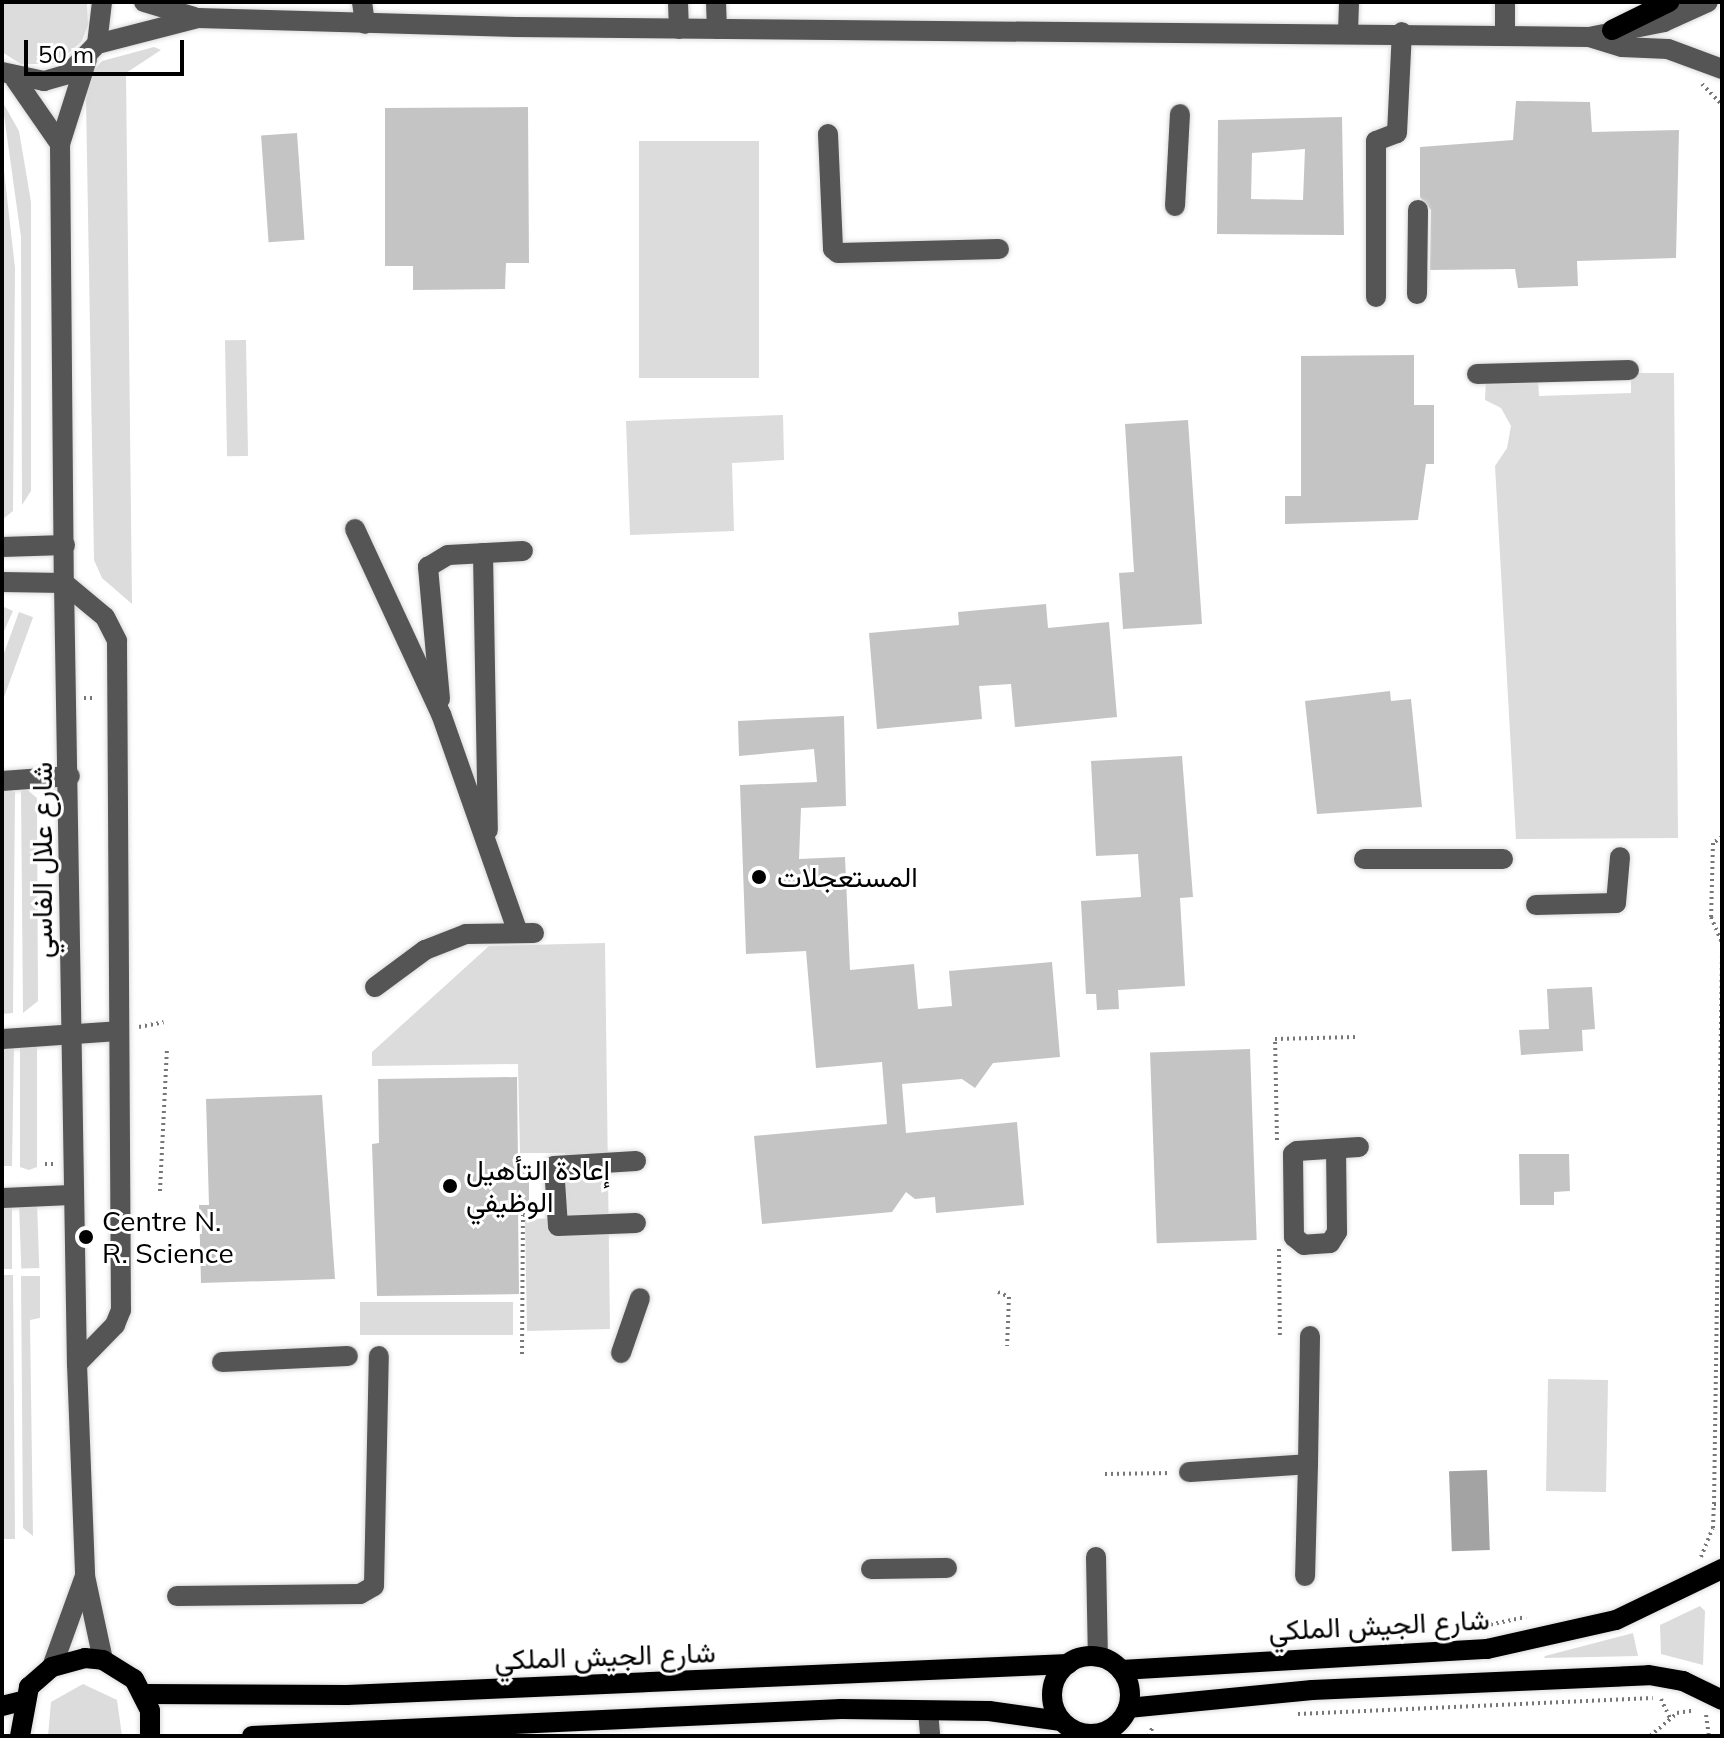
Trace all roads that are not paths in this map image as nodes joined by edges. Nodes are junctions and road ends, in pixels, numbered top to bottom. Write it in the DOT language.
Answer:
graph roads {
  1 [pos="102,2"];
  2 [pos="144,2"];
  3 [pos="362,2"];
  4 [pos="678,2"];
  5 [pos="716,2"];
  6 [pos="1349,2"];
  7 [pos="1505,2"];
  8 [pos="1669,2"];
  9 [pos="1708,2"];
  10 [pos="198,18"];
  11 [pos="365,24"];
  12 [pos="679,29"];
  13 [pos="717,29"];
  14 [pos="1612,30"];
  15 [pos="1348,32"];
  16 [pos="1402,32"];
  17 [pos="1505,33"];
  18 [pos="1589,37"];
  19 [pos="92,51"];
  20 [pos="1722,69"];
  21 [pos="9,76"];
  22 [pos="1180,114"];
  23 [pos="828,134"];
  24 [pos="60,144"];
  25 [pos="1175,206"];
  26 [pos="1418,210"];
  27 [pos="999,249"];
  28 [pos="1417,294"];
  29 [pos="1376,297"];
  30 [pos="1629,370"];
  31 [pos="1477,374"];
  32 [pos="355,529"];
  33 [pos="65,545"];
  34 [pos="2,547"];
  35 [pos="523,551"];
  36 [pos="483,553"];
  37 [pos="2,582"];
  38 [pos="64,583"];
  39 [pos="441,714"];
  40 [pos="70,776"];
  41 [pos="2,781"];
  42 [pos="489,850"];
  43 [pos="1620,857"];
  44 [pos="1364,859"];
  45 [pos="1503,859"];
  46 [pos="1536,905"];
  47 [pos="375,987"];
  48 [pos="119,1031"];
  49 [pos="71,1036"];
  50 [pos="2,1039"];
  51 [pos="1359,1147"];
  52 [pos="1336,1149"];
  53 [pos="636,1161"];
  54 [pos="72,1195"];
  55 [pos="2,1198"];
  56 [pos="636,1223"];
  57 [pos="640,1298"];
  58 [pos="1310,1336"];
  59 [pos="621,1353"];
  60 [pos="348,1356"];
  61 [pos="379,1356"];
  62 [pos="222,1362"];
  63 [pos="77,1364"];
  64 [pos="1308,1464"];
  65 [pos="1189,1472"];
  66 [pos="1090,1559"];
  67 [pos="947,1568"];
  68 [pos="871,1569"];
  69 [pos="1722,1569"];
  70 [pos="85,1576"];
  71 [pos="1305,1576"];
  72 [pos="177,1596"];
  73 [pos="1083,1659"];
  74 [pos="103,1660"];
  75 [pos="52,1667"];
  76 [pos="1121,1670"];
  77 [pos="145,1694"];
  78 [pos="1722,1700"];
  79 [pos="12,1704"];
  80 [pos="1128,1708"];
  81 [pos="928,1711"];
  82 [pos="1061,1721"];
  83 [pos="20,1736"];
  84 [pos="150,1736"];
  85 [pos="252,1736"];
  86 [pos="930,1736"];
  1 -- 19 [label="street, شارع علال الفاسي"];
  2 -- 10 [label="street"];
  3 -- 11 [label="street"];
  4 -- 12 [label="street"];
  5 -- 13 [label="street"];
  6 -- 15 [label="street"];
  7 -- 17 [label="street"];
  8 -- 14 [label="main road"];
  9 -- 14 [label="street"];
  10 -- 11 [label="street"];
  10 -- 19 [label="street"];
  11 -- 12 [label="street"];
  12 -- 13 [label="street"];
  13 -- 15 [label="street"];
  14 -- 18 [label="street"];
  15 -- 16 [label="street"];
  16 -- 17 [label="street"];
  16 -- 29 [label="street"];
  17 -- 18 [label="street"];
  18 -- 20 [label="street"];
  19 -- 21 [label="street"];
  19 -- 24 [label="street, شارع علال الفاسي"];
  21 -- 24 [label="street"];
  22 -- 25 [label="street"];
  23 -- 27 [label="street"];
  24 -- 33 [label="street, شارع علال الفاسي"];
  26 -- 28 [label="street"];
  30 -- 31 [label="street"];
  32 -- 39 [label="street"];
  33 -- 34 [label="street"];
  33 -- 38 [label="street, شارع علال الفاسي"];
  35 -- 36 [label="street"];
  36 -- 39 [label="street"];
  36 -- 42 [label="street"];
  37 -- 38 [label="street"];
  38 -- 40 [label="street, شارع علال الفاسي"];
  38 -- 48 [label="street"];
  39 -- 42 [label="street"];
  40 -- 41 [label="street"];
  40 -- 49 [label="street, شارع علال الفاسي"];
  42 -- 47 [label="street"];
  43 -- 46 [label="street"];
  44 -- 45 [label="street"];
  48 -- 49 [label="street"];
  48 -- 63 [label="street"];
  49 -- 50 [label="street"];
  49 -- 54 [label="street, شارع علال الفاسي"];
  51 -- 52 [label="street"];
  52 -- 52 [label="street"];
  53 -- 56 [label="street"];
  54 -- 55 [label="street"];
  54 -- 63 [label="street, شارع علال الفاسي"];
  57 -- 59 [label="street"];
  58 -- 64 [label="street"];
  60 -- 62 [label="street"];
  61 -- 72 [label="street"];
  63 -- 70 [label="street, شارع علال الفاسي"];
  64 -- 65 [label="street"];
  64 -- 71 [label="street"];
  66 -- 73 [label="street"];
  67 -- 68 [label="street"];
  69 -- 76 [label="main road, شارع الجيش الملكي"];
  70 -- 74 [label="street, شارع علال الفاسي"];
  70 -- 75 [label="street, شارع علال الفاسي"];
  73 -- 76 [label="main road"];
  73 -- 77 [label="main road, شارع الجيش الملكي"];
  73 -- 82 [label="main road"];
  74 -- 75 [label="main road"];
  74 -- 77 [label="main road"];
  75 -- 79 [label="main road"];
  76 -- 80 [label="main road"];
  77 -- 84 [label="main road"];
  78 -- 80 [label="main road"];
  79 -- 83 [label="main road"];
  80 -- 82 [label="main road"];
  81 -- 82 [label="main road"];
  81 -- 85 [label="main road"];
  81 -- 86 [label="street"];
}
